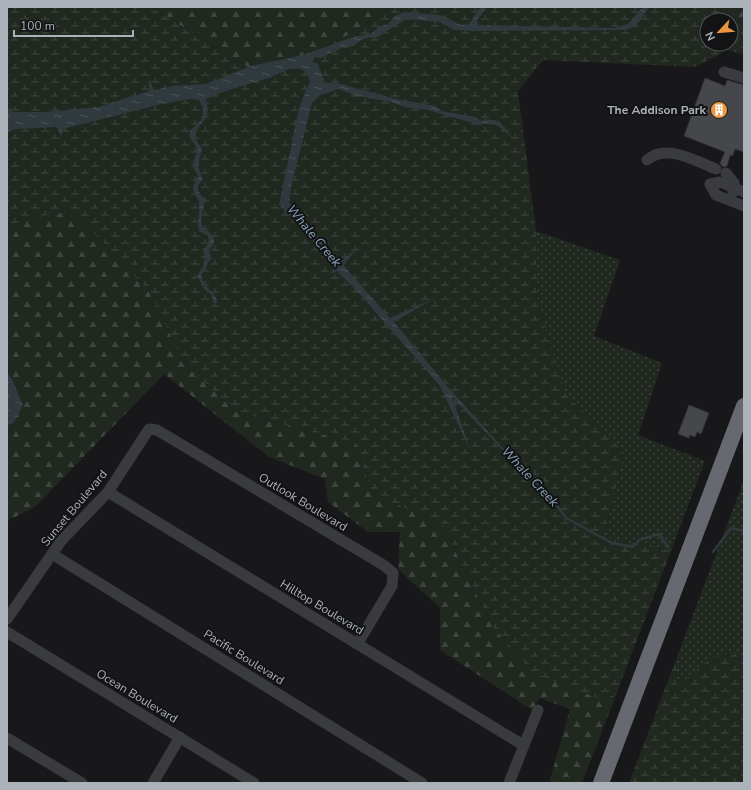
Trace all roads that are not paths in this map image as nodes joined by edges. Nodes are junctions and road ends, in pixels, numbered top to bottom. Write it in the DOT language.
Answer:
graph roads {
  1 [pos="724,72"];
  2 [pos="744,78"];
  3 [pos="647,160"];
  4 [pos="739,190"];
  5 [pos="731,201"];
  6 [pos="744,206"];
  7 [pos="744,406"];
  8 [pos="744,432"];
  9 [pos="188,448"];
  10 [pos="108,492"];
  11 [pos="52,554"];
  12 [pos="7,619"];
  13 [pos="7,632"];
  14 [pos="358,643"];
  15 [pos="538,710"];
  16 [pos="180,737"];
  17 [pos="7,738"];
  18 [pos="523,745"];
  19 [pos="82,783"];
  20 [pos="153,783"];
  21 [pos="254,783"];
  22 [pos="422,783"];
  23 [pos="509,783"];
  24 [pos="601,783"];
  25 [pos="611,783"];
  1 -- 2 [label="street"];
  3 -- 4 [label="street"];
  4 -- 5 [label="street"];
  4 -- 5 [label="street"];
  5 -- 6 [label="street"];
  7 -- 24 [label="highway"];
  8 -- 25 [label="highway"];
  9 -- 10 [label="street, Sunset Boulevard"];
  9 -- 14 [label="street, Outlook Boulevard"];
  10 -- 11 [label="street, Sunset Boulevard"];
  10 -- 14 [label="street, Hilltop Boulevard"];
  11 -- 12 [label="street, Sunset Boulevard"];
  11 -- 22 [label="street, Pacific Boulevard"];
  13 -- 16 [label="street, Ocean Boulevard"];
  14 -- 18 [label="street, Hilltop Boulevard"];
  15 -- 18 [label="street"];
  16 -- 20 [label="street"];
  16 -- 21 [label="street, Ocean Boulevard"];
  17 -- 19 [label="street"];
  18 -- 23 [label="street"];
}
